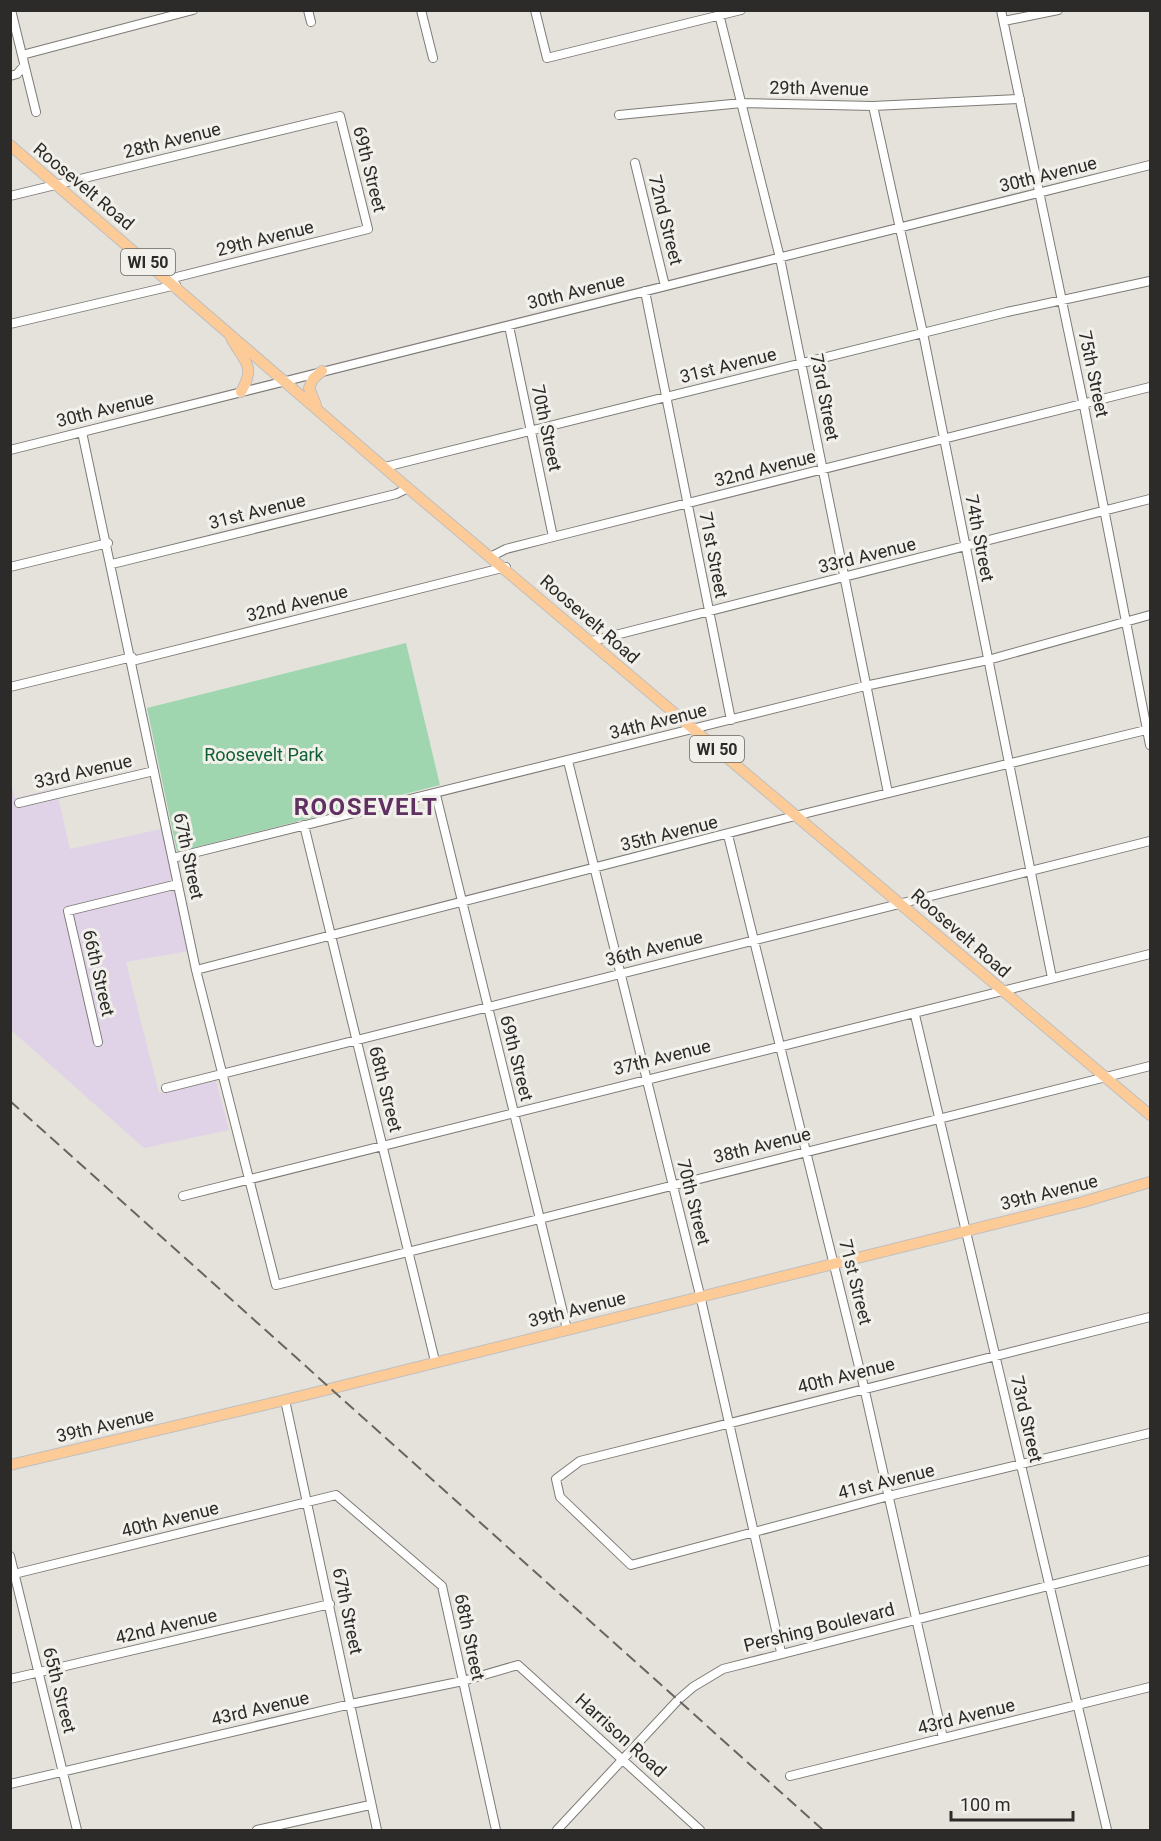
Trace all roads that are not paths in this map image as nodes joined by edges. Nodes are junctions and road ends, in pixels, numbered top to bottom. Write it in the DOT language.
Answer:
graph roads {
  1 [pos="11,10"];
  2 [pos="193,10"];
  3 [pos="308,10"];
  4 [pos="421,10"];
  5 [pos="536,10"];
  6 [pos="741,10"];
  7 [pos="1001,10"];
  8 [pos="1058,10"];
  9 [pos="719,13"];
  10 [pos="1004,21"];
  11 [pos="311,22"];
  12 [pos="22,56"];
  13 [pos="433,58"];
  14 [pos="24,66"];
  15 [pos="10,76"];
  16 [pos="1020,99"];
  17 [pos="742,104"];
  18 [pos="873,105"];
  19 [pos="36,112"];
  20 [pos="619,115"];
  21 [pos="340,116"];
  22 [pos="10,145"];
  23 [pos="634,162"];
  24 [pos="1150,165"];
  25 [pos="56,184"];
  26 [pos="1040,193"];
  27 [pos="10,196"];
  28 [pos="899,228"];
  29 [pos="368,229"];
  30 [pos="780,258"];
  31 [pos="1150,281"];
  32 [pos="172,282"];
  33 [pos="665,286"];
  34 [pos="645,291"];
  35 [pos="1062,299"];
  36 [pos="10,324"];
  37 [pos="508,326"];
  38 [pos="229,332"];
  39 [pos="923,333"];
  40 [pos="801,363"];
  41 [pos="321,371"];
  42 [pos="285,380"];
  43 [pos="1150,387"];
  44 [pos="241,392"];
  45 [pos="666,398"];
  46 [pos="1084,406"];
  47 [pos="317,408"];
  48 [pos="82,432"];
  49 [pos="531,432"];
  50 [pos="944,441"];
  51 [pos="10,450"];
  52 [pos="386,467"];
  53 [pos="822,471"];
  54 [pos="408,488"];
  55 [pos="1150,499"];
  56 [pos="687,504"];
  57 [pos="1105,512"];
  58 [pos="554,537"];
  59 [pos="108,543"];
  60 [pos="966,547"];
  61 [pos="492,556"];
  62 [pos="112,564"];
  63 [pos="10,567"];
  64 [pos="506,567"];
  65 [pos="844,578"];
  66 [pos="709,612"];
  67 [pos="1150,615"];
  68 [pos="1126,621"];
  69 [pos="592,641"];
  70 [pos="132,659"];
  71 [pos="988,660"];
  72 [pos="865,686"];
  73 [pos="10,687"];
  74 [pos="731,720"];
  75 [pos="692,729"];
  76 [pos="1149,729"];
  77 [pos="1150,745"];
  78 [pos="568,761"];
  79 [pos="1008,764"];
  80 [pos="154,771"];
  81 [pos="888,793"];
  82 [pos="436,795"];
  83 [pos="20,803"];
  84 [pos="795,816"];
  85 [pos="304,825"];
  86 [pos="728,835"];
  87 [pos="1150,841"];
  88 [pos="173,858"];
  89 [pos="595,869"];
  90 [pos="1030,871"];
  91 [pos="178,884"];
  92 [pos="461,901"];
  93 [pos="901,903"];
  94 [pos="331,934"];
  95 [pos="754,941"];
  96 [pos="1150,954"];
  97 [pos="196,970"];
  98 [pos="621,973"];
  99 [pos="1052,978"];
  100 [pos="1003,990"];
  101 [pos="487,1008"];
  102 [pos="915,1015"];
  103 [pos="357,1040"];
  104 [pos="98,1042"];
  105 [pos="780,1045"];
  106 [pos="1150,1065"];
  107 [pos="221,1074"];
  108 [pos="1105,1076"];
  109 [pos="647,1078"];
  110 [pos="166,1088"];
  111 [pos="514,1113"];
  112 [pos="1150,1115"];
  113 [pos="939,1119"];
  114 [pos="382,1145"];
  115 [pos="806,1151"];
  116 [pos="249,1179"];
  117 [pos="1150,1182"];
  118 [pos="673,1184"];
  119 [pos="183,1196"];
  120 [pos="540,1217"];
  121 [pos="966,1230"];
  122 [pos="408,1251"];
  123 [pos="834,1262"];
  124 [pos="276,1285"];
  125 [pos="700,1295"];
  126 [pos="1150,1317"];
  127 [pos="567,1329"];
  128 [pos="995,1356"];
  129 [pos="435,1361"];
  130 [pos="864,1387"];
  131 [pos="285,1400"];
  132 [pos="728,1422"];
  133 [pos="1150,1433"];
  134 [pos="10,1465"];
  135 [pos="1021,1466"];
  136 [pos="336,1495"];
  137 [pos="889,1496"];
  138 [pos="308,1502"];
  139 [pos="754,1533"];
  140 [pos="10,1556"];
  141 [pos="1150,1560"];
  142 [pos="631,1565"];
  143 [pos="13,1574"];
  144 [pos="1049,1586"];
  145 [pos="330,1604"];
  146 [pos="917,1619"];
  147 [pos="781,1652"];
  148 [pos="518,1665"];
  149 [pos="38,1672"];
  150 [pos="10,1679"];
  151 [pos="463,1681"];
  152 [pos="1150,1687"];
  153 [pos="351,1704"];
  154 [pos="1077,1705"];
  155 [pos="944,1738"];
  156 [pos="622,1757"];
  157 [pos="62,1772"];
  158 [pos="790,1776"];
  159 [pos="10,1784"];
  160 [pos="370,1805"];
  161 [pos="77,1830"];
  162 [pos="257,1830"];
  163 [pos="377,1830"];
  164 [pos="496,1830"];
  165 [pos="556,1830"];
  166 [pos="700,1830"];
  167 [pos="1104,1830"];
  1 -- 12 [label="street"];
  2 -- 12 [label="street"];
  3 -- 11 [label="street"];
  4 -- 13 [label="street"];
  5 -- 9 [label="street"];
  6 -- 9 [label="street"];
  7 -- 10 [label="street, 75th Street"];
  8 -- 10 [label="street"];
  9 -- 17 [label="street, 73rd Street"];
  10 -- 16 [label="street, 75th Street"];
  12 -- 14 [label="street"];
  14 -- 15 [label="street"];
  14 -- 19 [label="street"];
  16 -- 18 [label="street, 29th Avenue"];
  16 -- 26 [label="street, 75th Street"];
  17 -- 18 [label="street, 29th Avenue"];
  17 -- 20 [label="street, 29th Avenue"];
  17 -- 30 [label="street, 73rd Street"];
  18 -- 28 [label="street, 74th Street"];
  21 -- 25 [label="street, 28th Avenue"];
  21 -- 29 [label="street, 69th Street"];
  22 -- 25 [label="main road, Roosevelt Road / WI 50"];
  23 -- 33 [label="street, 72nd Street"];
  24 -- 26 [label="street, 30th Avenue"];
  25 -- 27 [label="street, 28th Avenue"];
  25 -- 32 [label="main road, Roosevelt Road / WI 50"];
  26 -- 28 [label="street, 30th Avenue"];
  26 -- 35 [label="street, 75th Street"];
  28 -- 30 [label="street, 30th Avenue"];
  28 -- 39 [label="street, 74th Street"];
  29 -- 32 [label="street, 29th Avenue"];
  30 -- 33 [label="street, 30th Avenue"];
  30 -- 40 [label="street, 73rd Street"];
  31 -- 35 [label="street, 31st Avenue"];
  32 -- 36 [label="street, 29th Avenue"];
  32 -- 38 [label="main road, Roosevelt Road / WI 50"];
  33 -- 34 [label="street, 30th Avenue"];
  34 -- 37 [label="street, 30th Avenue"];
  34 -- 45 [label="street, 71st Street"];
  35 -- 39 [label="street, 31st Avenue"];
  35 -- 46 [label="street, 75th Street"];
  37 -- 41 [label="street, 30th Avenue"];
  37 -- 49 [label="street, 70th Street"];
  38 -- 42 [label="main road, Roosevelt Road / WI 50"];
  38 -- 44 [label="main road"];
  39 -- 40 [label="street, 31st Avenue"];
  39 -- 50 [label="street, 74th Street"];
  40 -- 45 [label="street, 31st Avenue"];
  40 -- 53 [label="street, 73rd Street"];
  41 -- 42 [label="street, 30th Avenue"];
  41 -- 47 [label="main road"];
  42 -- 44 [label="street, 30th Avenue"];
  42 -- 47 [label="main road, Roosevelt Road / WI 50"];
  43 -- 46 [label="street, 32nd Avenue"];
  44 -- 48 [label="street, 30th Avenue"];
  45 -- 49 [label="street, 31st Avenue"];
  45 -- 56 [label="street, 71st Street"];
  46 -- 50 [label="street, 32nd Avenue"];
  46 -- 57 [label="street, 75th Street"];
  47 -- 52 [label="main road, Roosevelt Road / WI 50"];
  48 -- 51 [label="street, 30th Avenue"];
  48 -- 59 [label="street, 67th Street"];
  49 -- 52 [label="street, 31st Avenue"];
  49 -- 58 [label="street, 70th Street"];
  50 -- 53 [label="street, 32nd Avenue"];
  50 -- 60 [label="street, 74th Street"];
  52 -- 54 [label="main road, Roosevelt Road / WI 50"];
  53 -- 56 [label="street, 32nd Avenue"];
  53 -- 65 [label="street, 73rd Street"];
  54 -- 61 [label="main road, Roosevelt Road / WI 50"];
  54 -- 62 [label="street, 31st Avenue"];
  55 -- 57 [label="street, 33rd Avenue"];
  56 -- 58 [label="street, 32nd Avenue"];
  56 -- 66 [label="street, 71st Street"];
  57 -- 60 [label="street, 33rd Avenue"];
  57 -- 68 [label="street, 75th Street"];
  58 -- 61 [label="street, 32nd Avenue"];
  59 -- 62 [label="street, 67th Street"];
  59 -- 63 [label="street"];
  60 -- 65 [label="street, 33rd Avenue"];
  60 -- 71 [label="street, 74th Street"];
  61 -- 64 [label="main road, Roosevelt Road / WI 50"];
  62 -- 70 [label="street, 67th Street"];
  64 -- 69 [label="main road, Roosevelt Road / WI 50"];
  64 -- 70 [label="street, 32nd Avenue"];
  65 -- 66 [label="street, 33rd Avenue"];
  65 -- 72 [label="street, 73rd Street"];
  66 -- 69 [label="street, 33rd Avenue"];
  66 -- 74 [label="street, 71st Street"];
  67 -- 68 [label="street, 34th Avenue"];
  68 -- 71 [label="street, 34th Avenue"];
  68 -- 76 [label="street, 75th Street"];
  69 -- 75 [label="main road, Roosevelt Road / WI 50"];
  70 -- 73 [label="street, 32nd Avenue"];
  70 -- 80 [label="street, 67th Street"];
  71 -- 72 [label="street, 34th Avenue"];
  71 -- 79 [label="street, 74th Street"];
  72 -- 74 [label="street, 34th Avenue"];
  72 -- 81 [label="street, 73rd Street"];
  74 -- 75 [label="street, 34th Avenue"];
  75 -- 78 [label="street, 34th Avenue"];
  75 -- 84 [label="main road, Roosevelt Road / WI 50"];
  76 -- 77 [label="street, 75th Street"];
  76 -- 79 [label="street, 35th Avenue"];
  78 -- 82 [label="street, 34th Avenue"];
  78 -- 89 [label="street, 70th Street"];
  79 -- 81 [label="street, 35th Avenue"];
  79 -- 90 [label="street, 74th Street"];
  80 -- 83 [label="street, 33rd Avenue"];
  80 -- 88 [label="street, 67th Street"];
  81 -- 84 [label="street, 35th Avenue"];
  82 -- 85 [label="street, 34th Avenue"];
  82 -- 92 [label="street, 69th Street"];
  84 -- 86 [label="street, 35th Avenue"];
  84 -- 93 [label="main road, Roosevelt Road / WI 50"];
  85 -- 88 [label="street, 34th Avenue"];
  85 -- 94 [label="street, 68th Street"];
  86 -- 89 [label="street, 35th Avenue"];
  86 -- 95 [label="street, 71st Street"];
  87 -- 90 [label="street, 36th Avenue"];
  88 -- 91 [label="street, 67th Street"];
  89 -- 92 [label="street, 35th Avenue"];
  89 -- 98 [label="street, 70th Street"];
  90 -- 93 [label="street, 36th Avenue"];
  90 -- 99 [label="street, 74th Street"];
  91 -- 97 [label="street, 67th Street"];
  91 -- 104 [label="street, 66th Street"];
  92 -- 94 [label="street, 35th Avenue"];
  92 -- 101 [label="street, 69th Street"];
  93 -- 95 [label="street, 36th Avenue"];
  93 -- 100 [label="main road, Roosevelt Road / WI 50"];
  94 -- 97 [label="street, 35th Avenue"];
  94 -- 103 [label="street, 68th Street"];
  95 -- 98 [label="street, 36th Avenue"];
  95 -- 105 [label="street, 71st Street"];
  96 -- 99 [label="street, 37th Avenue"];
  97 -- 107 [label="street, 67th Street"];
  98 -- 101 [label="street, 36th Avenue"];
  98 -- 109 [label="street, 70th Street"];
  99 -- 100 [label="street, 37th Avenue"];
  100 -- 102 [label="street, 37th Avenue"];
  100 -- 108 [label="main road, Roosevelt Road / WI 50"];
  101 -- 103 [label="street, 36th Avenue"];
  101 -- 111 [label="street, 69th Street"];
  102 -- 105 [label="street, 37th Avenue"];
  102 -- 113 [label="street, 73rd Street"];
  103 -- 107 [label="street, 36th Avenue"];
  103 -- 114 [label="street, 68th Street"];
  105 -- 109 [label="street, 37th Avenue"];
  105 -- 115 [label="street, 71st Street"];
  106 -- 108 [label="street, 38th Avenue"];
  107 -- 110 [label="street, 36th Avenue"];
  107 -- 116 [label="street, 67th Street"];
  108 -- 112 [label="main road, Roosevelt Road / WI 50"];
  108 -- 113 [label="street, 38th Avenue"];
  109 -- 111 [label="street, 37th Avenue"];
  109 -- 118 [label="street, 70th Street"];
  111 -- 114 [label="street, 37th Avenue"];
  111 -- 120 [label="street, 69th Street"];
  113 -- 115 [label="street, 38th Avenue"];
  113 -- 121 [label="street, 73rd Street"];
  114 -- 116 [label="street, 37th Avenue"];
  114 -- 122 [label="street, 68th Street"];
  115 -- 118 [label="street, 38th Avenue"];
  115 -- 123 [label="street, 71st Street"];
  116 -- 119 [label="street, 37th Avenue"];
  116 -- 124 [label="street, 67th Street"];
  117 -- 121 [label="main road, 39th Avenue"];
  118 -- 120 [label="street, 38th Avenue"];
  118 -- 125 [label="street, 70th Street"];
  120 -- 122 [label="street, 38th Avenue"];
  120 -- 127 [label="street, 69th Street"];
  121 -- 123 [label="main road, 39th Avenue"];
  121 -- 128 [label="street, 73rd Street"];
  122 -- 124 [label="street, 38th Avenue"];
  122 -- 129 [label="street, 68th Street"];
  123 -- 125 [label="main road, 39th Avenue"];
  123 -- 130 [label="street, 71st Street"];
  125 -- 127 [label="main road, 39th Avenue"];
  125 -- 132 [label="street, 70th Street"];
  126 -- 128 [label="street, 40th Avenue"];
  127 -- 129 [label="main road, 39th Avenue"];
  128 -- 130 [label="street, 40th Avenue"];
  128 -- 135 [label="street, 73rd Street"];
  129 -- 131 [label="main road, 39th Avenue"];
  130 -- 132 [label="street, 40th Avenue"];
  130 -- 137 [label="street, 71st Street"];
  131 -- 134 [label="main road, 39th Avenue"];
  131 -- 138 [label="street, 67th Street"];
  132 -- 139 [label="street, 70th Street"];
  132 -- 142 [label="street, 40th Avenue"];
  133 -- 135 [label="street, 41st Avenue"];
  135 -- 137 [label="street, 41st Avenue"];
  135 -- 144 [label="street, 73rd Street"];
  136 -- 138 [label="street, 40th Avenue"];
  136 -- 151 [label="street, 68th Street"];
  137 -- 139 [label="street, 41st Avenue"];
  137 -- 146 [label="street, 71st Street"];
  138 -- 143 [label="street, 40th Avenue"];
  138 -- 145 [label="street, 67th Street"];
  139 -- 142 [label="street, 41st Avenue"];
  139 -- 147 [label="street, 70th Street"];
  140 -- 143 [label="street, 65th Street"];
  141 -- 144 [label="street, Pershing Boulevard"];
  143 -- 149 [label="street, 65th Street"];
  144 -- 146 [label="street, Pershing Boulevard"];
  144 -- 154 [label="street, 73rd Street"];
  145 -- 149 [label="street, 42nd Avenue"];
  145 -- 153 [label="street, 67th Street"];
  146 -- 147 [label="street, Pershing Boulevard"];
  146 -- 155 [label="street, 71st Street"];
  147 -- 156 [label="street, Pershing Boulevard"];
  148 -- 151 [label="street, 43rd Avenue"];
  148 -- 156 [label="street, Harrison Road"];
  149 -- 150 [label="street, 42nd Avenue"];
  149 -- 157 [label="street, 65th Street"];
  151 -- 153 [label="street, 43rd Avenue"];
  151 -- 164 [label="street, 68th Street"];
  152 -- 154 [label="street, 43rd Avenue"];
  153 -- 157 [label="street, 43rd Avenue"];
  153 -- 160 [label="street, 67th Street"];
  154 -- 155 [label="street, 43rd Avenue"];
  154 -- 167 [label="street, 73rd Street"];
  155 -- 158 [label="street, 43rd Avenue"];
  156 -- 165 [label="street, Pershing Boulevard"];
  156 -- 166 [label="street, Harrison Road"];
  157 -- 159 [label="street, 43rd Avenue"];
  157 -- 161 [label="street, 65th Street"];
  160 -- 162 [label="street"];
  160 -- 163 [label="street, 67th Street"];
}
